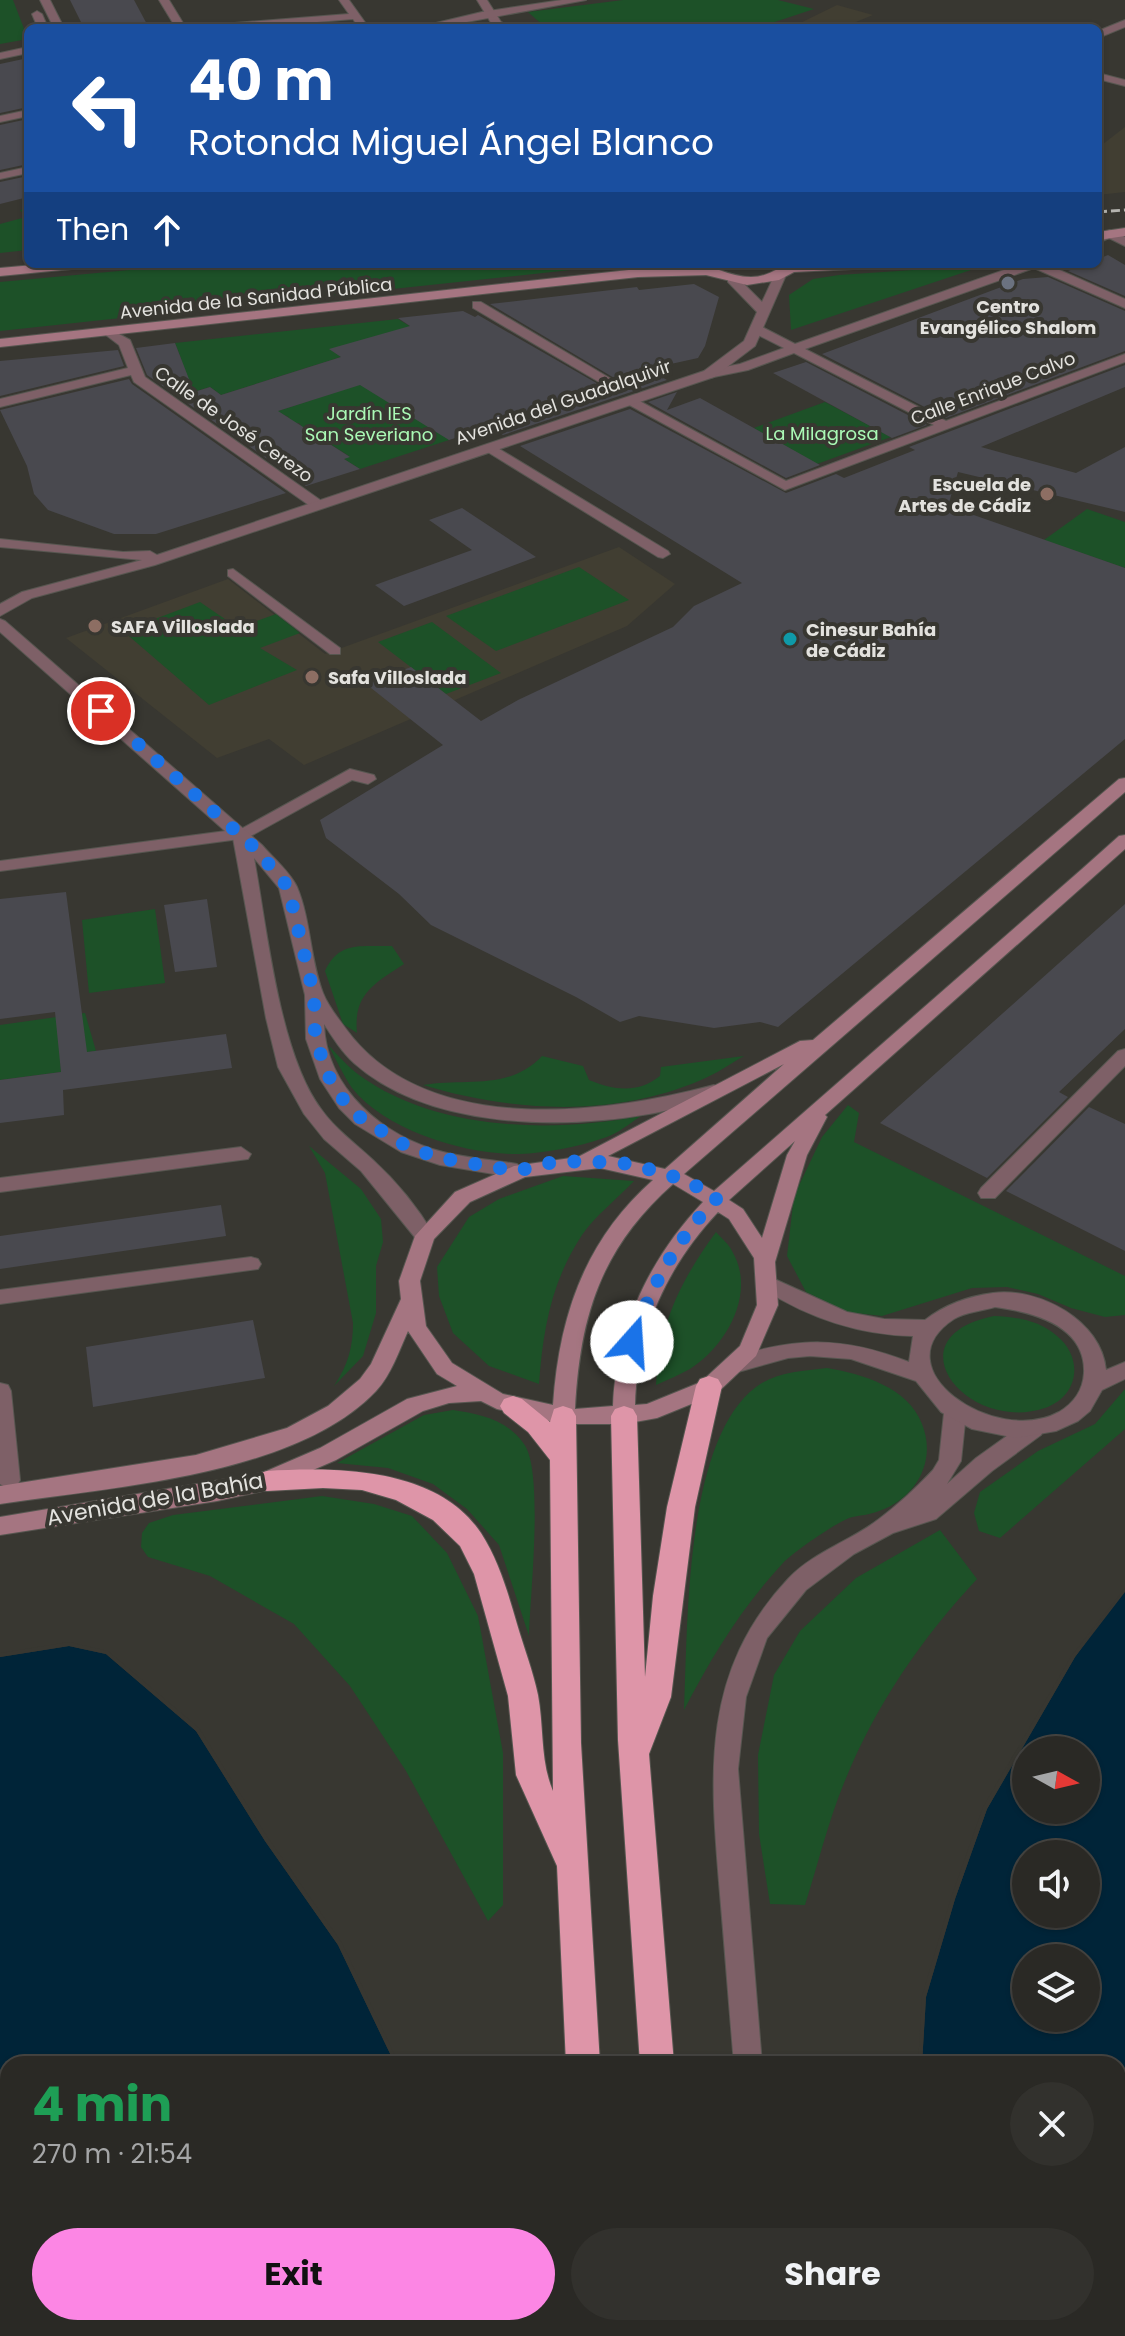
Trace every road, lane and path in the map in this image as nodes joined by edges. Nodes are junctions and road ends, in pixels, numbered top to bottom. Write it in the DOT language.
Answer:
graph roads {
  1 [pos="45,0"];
  2 [pos="164,0"];
  3 [pos="344,0"];
  4 [pos="482,0"];
  5 [pos="581,0"];
  6 [pos="491,13"];
  7 [pos="37,14"];
  8 [pos="360,22"];
  9 [pos="1125,23"];
  10 [pos="41,24"];
  11 [pos="57,24"];
  12 [pos="179,24"];
  13 [pos="310,24"];
  14 [pos="439,24"];
  15 [pos="497,24"];
  16 [pos="1102,33"];
  17 [pos="24,51"];
  18 [pos="0,56"];
  19 [pos="1102,77"];
  20 [pos="1125,83"];
  21 [pos="24,114"];
  22 [pos="0,119"];
  23 [pos="24,171"];
  24 [pos="0,176"];
  25 [pos="1125,232"];
  26 [pos="1102,236"];
  27 [pos="1125,242"];
  28 [pos="41,268"];
  29 [pos="702,268"];
  30 [pos="1023,268"];
  31 [pos="1043,268"];
  32 [pos="789,269"];
  33 [pos="0,272"];
  34 [pos="732,279"];
  35 [pos="1125,304"];
  36 [pos="477,305"];
  37 [pos="763,311"];
  38 [pos="758,330"];
  39 [pos="108,332"];
  40 [pos="0,343"];
  41 [pos="795,348"];
  42 [pos="1125,358"];
  43 [pos="134,370"];
  44 [pos="709,374"];
  45 [pos="616,386"];
  46 [pos="629,401"];
  47 [pos="0,403"];
  48 [pos="946,426"];
  49 [pos="491,448"];
  50 [pos="318,505"];
  51 [pos="0,543"];
  52 [pos="174,553"];
  53 [pos="663,554"];
  54 [pos="233,573"];
  55 [pos="0,613"];
  56 [pos="0,624"];
  57 [pos="335,651"];
  58 [pos="368,779"];
  59 [pos="1125,783"];
  60 [pos="241,834"];
  61 [pos="1125,840"];
  62 [pos="0,866"];
  63 [pos="314,995"];
  64 [pos="832,1033"];
  65 [pos="1125,1055"];
  66 [pos="714,1091"];
  67 [pos="825,1104"];
  68 [pos="241,1154"];
  69 [pos="583,1161"];
  70 [pos="517,1171"];
  71 [pos="670,1174"];
  72 [pos="0,1185"];
  73 [pos="988,1193"];
  74 [pos="717,1198"];
  75 [pos="424,1235"];
  76 [pos="766,1260"];
  77 [pos="251,1264"];
  78 [pos="770,1284"];
  79 [pos="0,1297"];
  80 [pos="409,1304"];
  81 [pos="927,1328"];
  82 [pos="738,1364"];
  83 [pos="1125,1370"];
  84 [pos="921,1375"];
  85 [pos="1096,1384"];
  86 [pos="709,1386"];
  87 [pos="0,1391"];
  88 [pos="483,1393"];
  89 [pos="513,1406"];
  90 [pos="955,1413"];
  91 [pos="563,1416"];
  92 [pos="624,1416"];
  93 [pos="1033,1429"];
  94 [pos="562,1456"];
  95 [pos="267,1481"];
  96 [pos="4,1487"];
  97 [pos="888,1525"];
  98 [pos="0,1526"];
  99 [pos="636,1758"];
  100 [pos="571,1869"];
  101 [pos="582,2056"];
  102 [pos="656,2056"];
  103 [pos="747,2056"];
  1 -- 11 [label="street"];
  2 -- 12 [label="street"];
  3 -- 8 [label="street"];
  4 -- 6 [label="street"];
  5 -- 6 [label="street"];
  6 -- 14 [label="street"];
  6 -- 15 [label="street"];
  7 -- 10 [label="street"];
  8 -- 13 [label="street"];
  9 -- 16 [label="street"];
  17 -- 18 [label="street"];
  19 -- 20 [label="street"];
  21 -- 22 [label="street"];
  23 -- 24 [label="street"];
  25 -- 26 [label="main road"];
  26 -- 27 [label="street"];
  28 -- 33 [label="main road"];
  29 -- 34 [label="main road, Avenida de la Sanidad Pública"];
  29 -- 39 [label="main road, Avenida de la Sanidad Pública"];
  30 -- 41 [label="street"];
  31 -- 35 [label="street"];
  32 -- 34 [label="main road"];
  32 -- 37 [label="street, Avenida del Guadalquivir"];
  34 -- 37 [label="street"];
  36 -- 45 [label="street"];
  37 -- 38 [label="street, Avenida del Guadalquivir"];
  38 -- 41 [label="street"];
  38 -- 44 [label="street, Avenida del Guadalquivir"];
  39 -- 40 [label="main road, Avenida de la Sanidad Pública"];
  39 -- 43 [label="street, Calle de José Cerezo"];
  41 -- 44 [label="street"];
  41 -- 48 [label="street"];
  42 -- 48 [label="street, Calle Enrique Calvo"];
  43 -- 47 [label="street"];
  43 -- 50 [label="street, Calle de José Cerezo"];
  44 -- 46 [label="street, Avenida del Guadalquivir"];
  46 -- 48 [label="street, Calle Enrique Calvo"];
  46 -- 49 [label="street, Avenida del Guadalquivir"];
  49 -- 50 [label="street, Avenida del Guadalquivir"];
  49 -- 53 [label="street"];
  50 -- 52 [label="street, Avenida del Guadalquivir"];
  51 -- 52 [label="street"];
  52 -- 55 [label="street, Avenida del Guadalquivir"];
  54 -- 57 [label="street"];
  56 -- 60 [label="street"];
  58 -- 60 [label="street"];
  59 -- 64 [label="main road"];
  60 -- 62 [label="street"];
  60 -- 63 [label="street"];
  60 -- 75 [label="street"];
  61 -- 67 [label="main road"];
  63 -- 66 [label="street"];
  63 -- 70 [label="street"];
  64 -- 66 [label="main road"];
  64 -- 71 [label="main road"];
  65 -- 73 [label="street"];
  66 -- 69 [label="main road"];
  67 -- 74 [label="main road"];
  67 -- 76 [label="main road"];
  68 -- 72 [label="street"];
  69 -- 70 [label="main road"];
  69 -- 71 [label="main road"];
  70 -- 75 [label="main road"];
  71 -- 74 [label="main road"];
  71 -- 91 [label="main road"];
  74 -- 76 [label="main road"];
  74 -- 92 [label="main road"];
  75 -- 80 [label="main road"];
  76 -- 78 [label="main road"];
  77 -- 79 [label="street"];
  78 -- 81 [label="street"];
  78 -- 82 [label="main road"];
  80 -- 88 [label="main road"];
  80 -- 96 [label="main road, Avenida de la Bahía"];
  81 -- 84 [label="street"];
  81 -- 85 [label="street"];
  82 -- 84 [label="street"];
  82 -- 86 [label="main road"];
  83 -- 85 [label="street"];
  84 -- 90 [label="street"];
  85 -- 93 [label="street"];
  86 -- 92 [label="main road"];
  86 -- 99 [label="highway"];
  87 -- 96 [label="street"];
  88 -- 89 [label="main road"];
  88 -- 95 [label="main road, Avenida de la Bahía"];
  89 -- 91 [label="main road"];
  89 -- 94 [label="highway"];
  90 -- 93 [label="street"];
  90 -- 97 [label="street"];
  91 -- 92 [label="main road"];
  91 -- 94 [label="highway"];
  92 -- 99 [label="highway"];
  93 -- 97 [label="street"];
  94 -- 100 [label="highway"];
  95 -- 98 [label="main road, Avenida de la Bahía"];
  95 -- 100 [label="highway"];
  97 -- 103 [label="street"];
  99 -- 102 [label="highway"];
  100 -- 101 [label="highway"];
}
